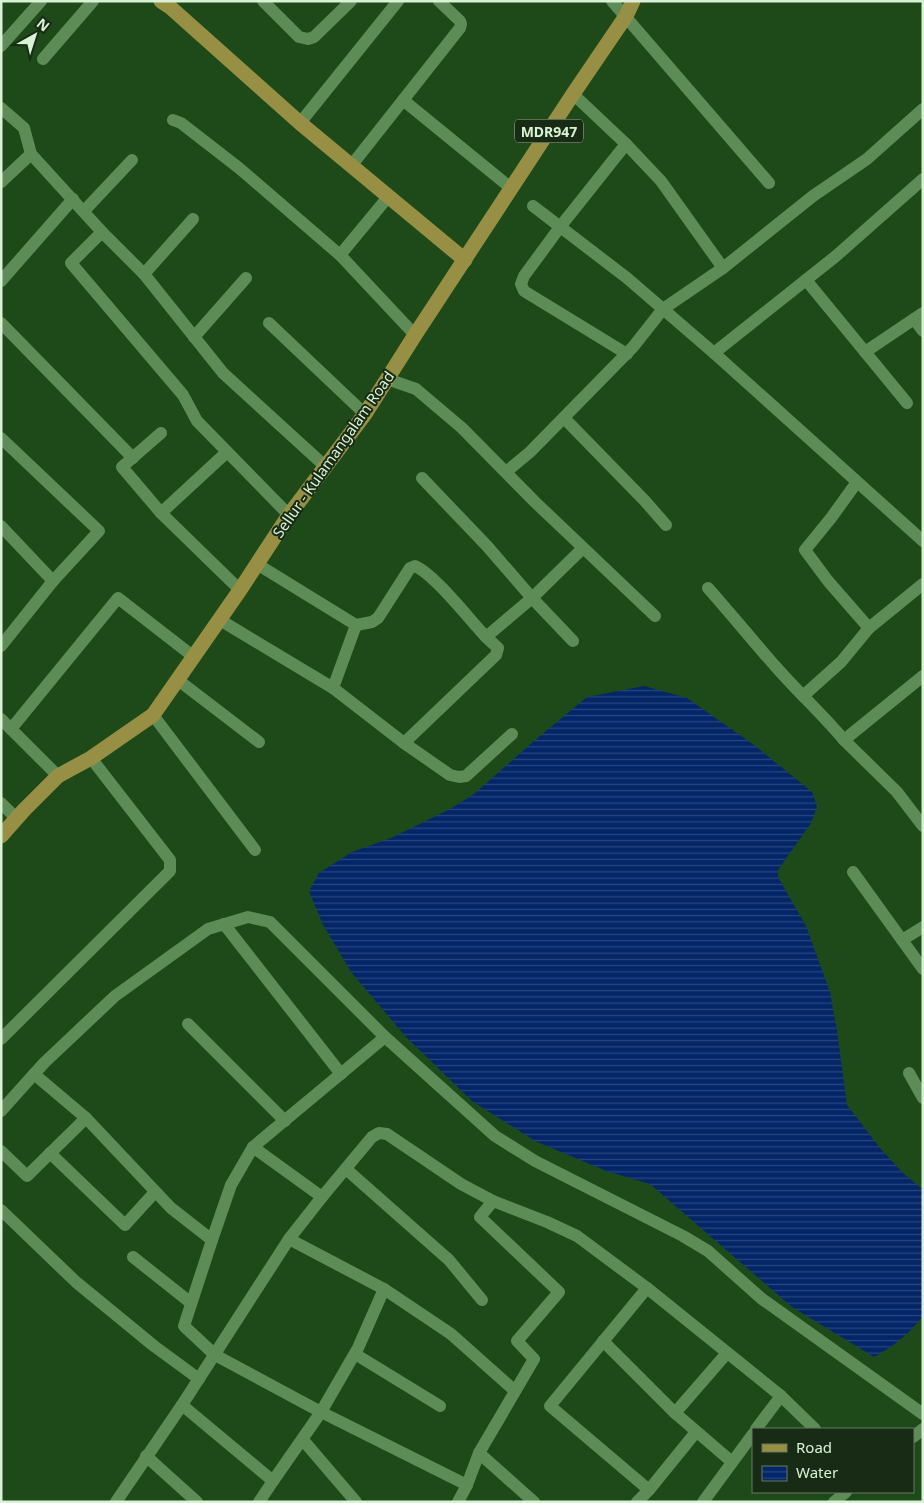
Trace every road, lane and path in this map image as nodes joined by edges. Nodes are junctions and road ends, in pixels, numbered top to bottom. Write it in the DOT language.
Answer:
graph roads {
  1 [pos="41,1"];
  2 [pos="93,1"];
  3 [pos="161,1"];
  4 [pos="263,1"];
  5 [pos="351,1"];
  6 [pos="398,1"];
  7 [pos="439,1"];
  8 [pos="612,1"];
  9 [pos="633,1"];
  10 [pos="626,16"];
  11 [pos="1,46"];
  12 [pos="43,59"];
  13 [pos="577,99"];
  14 [pos="403,100"];
  15 [pos="1,108"];
  16 [pos="923,109"];
  17 [pos="173,120"];
  18 [pos="300,122"];
  19 [pos="626,144"];
  20 [pos="31,154"];
  21 [pos="132,160"];
  22 [pos="351,166"];
  23 [pos="923,179"];
  24 [pos="1,182"];
  25 [pos="769,183"];
  26 [pos="511,188"];
  27 [pos="388,196"];
  28 [pos="73,200"];
  29 [pos="533,206"];
  30 [pos="84,211"];
  31 [pos="193,219"];
  32 [pos="560,228"];
  33 [pos="102,232"];
  34 [pos="340,254"];
  35 [pos="465,260"];
  36 [pos="723,268"];
  37 [pos="144,274"];
  38 [pos="246,278"];
  39 [pos="806,280"];
  40 [pos="1,281"];
  41 [pos="663,309"];
  42 [pos="919,316"];
  43 [pos="1,323"];
  44 [pos="269,323"];
  45 [pos="923,330"];
  46 [pos="414,335"];
  47 [pos="194,337"];
  48 [pos="865,352"];
  49 [pos="714,353"];
  50 [pos="627,354"];
  51 [pos="387,379"];
  52 [pos="907,403"];
  53 [pos="365,414"];
  54 [pos="564,418"];
  55 [pos="161,433"];
  56 [pos="1,438"];
  57 [pos="227,452"];
  58 [pos="133,458"];
  59 [pos="326,467"];
  60 [pos="506,472"];
  61 [pos="422,478"];
  62 [pos="857,482"];
  63 [pos="161,513"];
  64 [pos="289,515"];
  65 [pos="666,524"];
  66 [pos="1,526"];
  67 [pos="923,541"];
  68 [pos="583,548"];
  69 [pos="257,564"];
  70 [pos="53,581"];
  71 [pos="923,584"];
  72 [pos="708,588"];
  73 [pos="240,590"];
  74 [pos="532,598"];
  75 [pos="655,616"];
  76 [pos="220,620"];
  77 [pos="364,624"];
  78 [pos="868,628"];
  79 [pos="4,637"];
  80 [pos="486,637"];
  81 [pos="573,641"];
  82 [pos="194,657"];
  83 [pos="923,676"];
  84 [pos="178,680"];
  85 [pos="333,688"];
  86 [pos="802,696"];
  87 [pos="153,714"];
  88 [pos="1,719"];
  89 [pos="11,729"];
  90 [pos="512,734"];
  91 [pos="844,740"];
  92 [pos="259,742"];
  93 [pos="404,743"];
  94 [pos="91,758"];
  95 [pos="58,776"];
  96 [pos="1,803"];
  97 [pos="16,818"];
  98 [pos="923,826"];
  99 [pos="2,834"];
  100 [pos="255,850"];
  101 [pos="853,872"];
  102 [pos="224,924"];
  103 [pos="923,927"];
  104 [pos="902,940"];
  105 [pos="923,969"];
  106 [pos="188,1024"];
  107 [pos="385,1037"];
  108 [pos="1,1039"];
  109 [pos="909,1073"];
  110 [pos="34,1074"];
  111 [pos="341,1074"];
  112 [pos="923,1098"];
  113 [pos="1,1111"];
  114 [pos="86,1118"];
  115 [pos="285,1121"];
  116 [pos="253,1147"];
  117 [pos="1,1151"];
  118 [pos="50,1153"];
  119 [pos="346,1169"];
  120 [pos="155,1192"];
  121 [pos="322,1197"];
  122 [pos="493,1201"];
  123 [pos="1,1210"];
  124 [pos="289,1239"];
  125 [pos="212,1240"];
  126 [pos="133,1257"];
  127 [pos="647,1288"];
  128 [pos="384,1289"];
  129 [pos="482,1300"];
  130 [pos="191,1303"];
  131 [pos="603,1341"];
  132 [pos="727,1353"];
  133 [pos="356,1354"];
  134 [pos="215,1355"];
  135 [pos="199,1379"];
  136 [pos="515,1391"];
  137 [pos="781,1396"];
  138 [pos="182,1405"];
  139 [pos="440,1406"];
  140 [pos="321,1412"];
  141 [pos="675,1413"];
  142 [pos="923,1414"];
  143 [pos="757,1428"];
  144 [pos="814,1428"];
  145 [pos="696,1432"];
  146 [pos="752,1435"];
  147 [pos="304,1440"];
  148 [pos="478,1453"];
  149 [pos="146,1456"];
  150 [pos="732,1462"];
  151 [pos="273,1481"];
  152 [pos="467,1485"];
  153 [pos="648,1490"];
  154 [pos="845,1493"];
  155 [pos="116,1502"];
  156 [pos="197,1502"];
  157 [pos="259,1502"];
  158 [pos="356,1502"];
  159 [pos="458,1502"];
  160 [pos="534,1502"];
  161 [pos="636,1502"];
  162 [pos="703,1502"];
  163 [pos="834,1502"];
  1 -- 11 [label="street"];
  2 -- 12 [label="street"];
  3 -- 18 [label="main road"];
  4 -- 5 [label="street"];
  6 -- 18 [label="street"];
  7 -- 14 [label="street"];
  8 -- 10 [label="street"];
  9 -- 10 [label="main road, Sellur - Kulamangalam Road / MDR947"];
  10 -- 13 [label="main road, Sellur - Kulamangalam Road / MDR947"];
  10 -- 25 [label="street"];
  13 -- 19 [label="street"];
  13 -- 26 [label="main road, Sellur - Kulamangalam Road / MDR947"];
  14 -- 22 [label="street"];
  14 -- 26 [label="street"];
  15 -- 20 [label="street"];
  16 -- 36 [label="street"];
  17 -- 34 [label="street"];
  18 -- 22 [label="main road"];
  19 -- 32 [label="street"];
  19 -- 36 [label="street"];
  20 -- 24 [label="street"];
  20 -- 28 [label="street"];
  21 -- 30 [label="street"];
  22 -- 27 [label="main road"];
  23 -- 39 [label="street"];
  26 -- 35 [label="main road, Sellur - Kulamangalam Road / MDR947"];
  27 -- 34 [label="street"];
  27 -- 35 [label="main road"];
  28 -- 30 [label="street"];
  28 -- 40 [label="street"];
  29 -- 32 [label="street"];
  30 -- 33 [label="street"];
  31 -- 37 [label="street"];
  32 -- 41 [label="street"];
  32 -- 50 [label="street"];
  33 -- 37 [label="street"];
  33 -- 57 [label="street"];
  34 -- 46 [label="street"];
  35 -- 46 [label="main road, Sellur - Kulamangalam Road / MDR947"];
  36 -- 41 [label="street"];
  37 -- 47 [label="street"];
  38 -- 47 [label="street"];
  39 -- 48 [label="street"];
  39 -- 49 [label="street"];
  41 -- 49 [label="street"];
  41 -- 50 [label="street"];
  42 -- 45 [label="street"];
  42 -- 48 [label="street"];
  43 -- 58 [label="street"];
  44 -- 53 [label="street"];
  46 -- 51 [label="main road, Sellur - Kulamangalam Road / MDR947"];
  47 -- 59 [label="street"];
  48 -- 52 [label="street"];
  49 -- 62 [label="street"];
  50 -- 54 [label="street"];
  51 -- 53 [label="main road, Sellur - Kulamangalam Road / MDR947"];
  51 -- 60 [label="street"];
  53 -- 59 [label="main road, Sellur - Kulamangalam Road / MDR947"];
  54 -- 60 [label="street"];
  54 -- 65 [label="street"];
  55 -- 58 [label="street"];
  56 -- 70 [label="street"];
  57 -- 63 [label="street"];
  57 -- 64 [label="street"];
  58 -- 63 [label="street"];
  59 -- 64 [label="main road, Sellur - Kulamangalam Road / MDR947"];
  60 -- 68 [label="street"];
  61 -- 74 [label="street"];
  62 -- 67 [label="street"];
  62 -- 78 [label="street"];
  63 -- 73 [label="street"];
  64 -- 69 [label="main road, Sellur - Kulamangalam Road / MDR947"];
  66 -- 70 [label="street"];
  68 -- 74 [label="street"];
  68 -- 75 [label="street"];
  69 -- 73 [label="main road, Sellur - Kulamangalam Road / MDR947"];
  69 -- 77 [label="street"];
  70 -- 79 [label="street"];
  71 -- 78 [label="street"];
  72 -- 86 [label="street"];
  73 -- 76 [label="main road, Sellur - Kulamangalam Road / MDR947"];
  74 -- 80 [label="street"];
  74 -- 81 [label="street"];
  76 -- 82 [label="main road, Sellur - Kulamangalam Road / MDR947"];
  76 -- 85 [label="street"];
  77 -- 80 [label="street"];
  77 -- 85 [label="street"];
  78 -- 86 [label="street"];
  80 -- 93 [label="street"];
  82 -- 84 [label="main road, Sellur - Kulamangalam Road / MDR947"];
  82 -- 89 [label="street"];
  83 -- 91 [label="street"];
  84 -- 87 [label="main road, Sellur - Kulamangalam Road / MDR947"];
  84 -- 92 [label="street"];
  85 -- 93 [label="street"];
  86 -- 91 [label="street"];
  87 -- 94 [label="main road, Sellur - Kulamangalam Road / MDR947"];
  87 -- 100 [label="street"];
  88 -- 89 [label="street"];
  89 -- 95 [label="street"];
  90 -- 93 [label="street"];
  91 -- 98 [label="street"];
  94 -- 95 [label="main road, Sellur - Kulamangalam Road / MDR947"];
  94 -- 108 [label="street"];
  95 -- 97 [label="main road, Sellur - Kulamangalam Road / MDR947"];
  96 -- 97 [label="street"];
  97 -- 99 [label="main road, Sellur - Kulamangalam Road / MDR947"];
  101 -- 104 [label="street"];
  102 -- 107 [label="street"];
  102 -- 110 [label="street"];
  102 -- 111 [label="street"];
  103 -- 104 [label="street"];
  104 -- 105 [label="street"];
  106 -- 115 [label="street"];
  107 -- 111 [label="street"];
  107 -- 142 [label="street"];
  109 -- 112 [label="street"];
  110 -- 113 [label="street"];
  110 -- 114 [label="street"];
  111 -- 115 [label="street"];
  114 -- 118 [label="street"];
  114 -- 120 [label="street"];
  115 -- 116 [label="street"];
  116 -- 121 [label="street"];
  116 -- 125 [label="street"];
  117 -- 118 [label="street"];
  118 -- 120 [label="street"];
  119 -- 121 [label="street"];
  119 -- 122 [label="street"];
  119 -- 129 [label="street"];
  120 -- 125 [label="street"];
  121 -- 124 [label="street"];
  122 -- 127 [label="street"];
  122 -- 136 [label="street"];
  123 -- 135 [label="street"];
  124 -- 128 [label="street"];
  124 -- 134 [label="street"];
  125 -- 130 [label="street"];
  126 -- 130 [label="street"];
  127 -- 131 [label="street"];
  127 -- 132 [label="street"];
  128 -- 133 [label="street"];
  128 -- 136 [label="street"];
  130 -- 134 [label="street"];
  131 -- 141 [label="street"];
  131 -- 153 [label="street"];
  132 -- 137 [label="street"];
  132 -- 141 [label="street"];
  133 -- 139 [label="street"];
  133 -- 140 [label="street"];
  134 -- 135 [label="street"];
  134 -- 140 [label="street"];
  135 -- 138 [label="street"];
  136 -- 148 [label="street"];
  137 -- 143 [label="street"];
  137 -- 144 [label="street"];
  138 -- 149 [label="street"];
  138 -- 151 [label="street"];
  140 -- 147 [label="street"];
  140 -- 152 [label="street"];
  141 -- 145 [label="street"];
  145 -- 150 [label="street"];
  145 -- 153 [label="street"];
  146 -- 150 [label="street"];
  147 -- 151 [label="street"];
  147 -- 158 [label="street"];
  148 -- 152 [label="street"];
  148 -- 160 [label="street"];
  149 -- 155 [label="street"];
  149 -- 156 [label="street"];
  150 -- 162 [label="street"];
  151 -- 157 [label="street"];
  152 -- 159 [label="street"];
  153 -- 161 [label="street"];
  154 -- 163 [label="street"];
}
